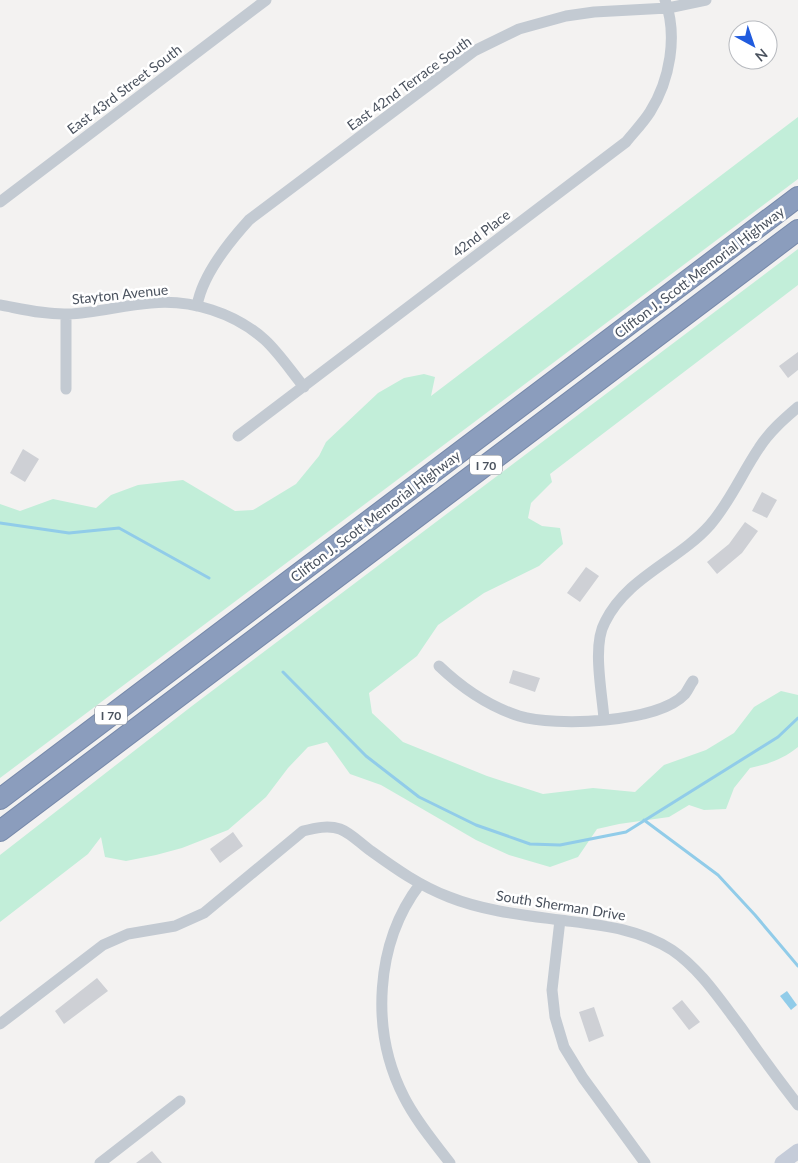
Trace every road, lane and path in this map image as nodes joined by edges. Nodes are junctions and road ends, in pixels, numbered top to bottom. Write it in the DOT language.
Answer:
graph roads {
  1 [pos="266,0"];
  2 [pos="706,0"];
  3 [pos="667,4"];
  4 [pos="798,197"];
  5 [pos="0,202"];
  6 [pos="798,230"];
  7 [pos="0,305"];
  8 [pos="197,306"];
  9 [pos="66,314"];
  10 [pos="304,386"];
  11 [pos="66,389"];
  12 [pos="798,408"];
  13 [pos="238,436"];
  14 [pos="439,666"];
  15 [pos="693,681"];
  16 [pos="604,719"];
  17 [pos="0,798"];
  18 [pos="0,831"];
  19 [pos="420,884"];
  20 [pos="560,920"];
  21 [pos="0,1024"];
  22 [pos="180,1101"];
  23 [pos="798,1106"];
  24 [pos="798,1151"];
  25 [pos="100,1163"];
  26 [pos="450,1163"];
  27 [pos="645,1163"];
  28 [pos="782,1163"];
  1 -- 5 [label="street, East 43rd Street South"];
  2 -- 3 [label="street, East 42nd Terrace South"];
  3 -- 8 [label="street, East 42nd Terrace South"];
  3 -- 10 [label="street, 42nd Place"];
  4 -- 17 [label="highway, Clifton J. Scott Memorial Highway / I 70"];
  6 -- 18 [label="highway, Clifton J. Scott Memorial Highway / I 70"];
  7 -- 9 [label="street, Stayton Avenue"];
  8 -- 9 [label="street, Stayton Avenue"];
  8 -- 10 [label="street, Stayton Avenue"];
  9 -- 11 [label="street"];
  10 -- 13 [label="street, 42nd Place"];
  12 -- 16 [label="street"];
  14 -- 16 [label="street"];
  15 -- 16 [label="street"];
  19 -- 20 [label="street, South Sherman Drive"];
  19 -- 21 [label="street, South Sherman Drive"];
  19 -- 26 [label="street"];
  20 -- 23 [label="street, South Sherman Drive"];
  20 -- 27 [label="street"];
  22 -- 25 [label="street"];
  24 -- 28 [label="main road"];
}
